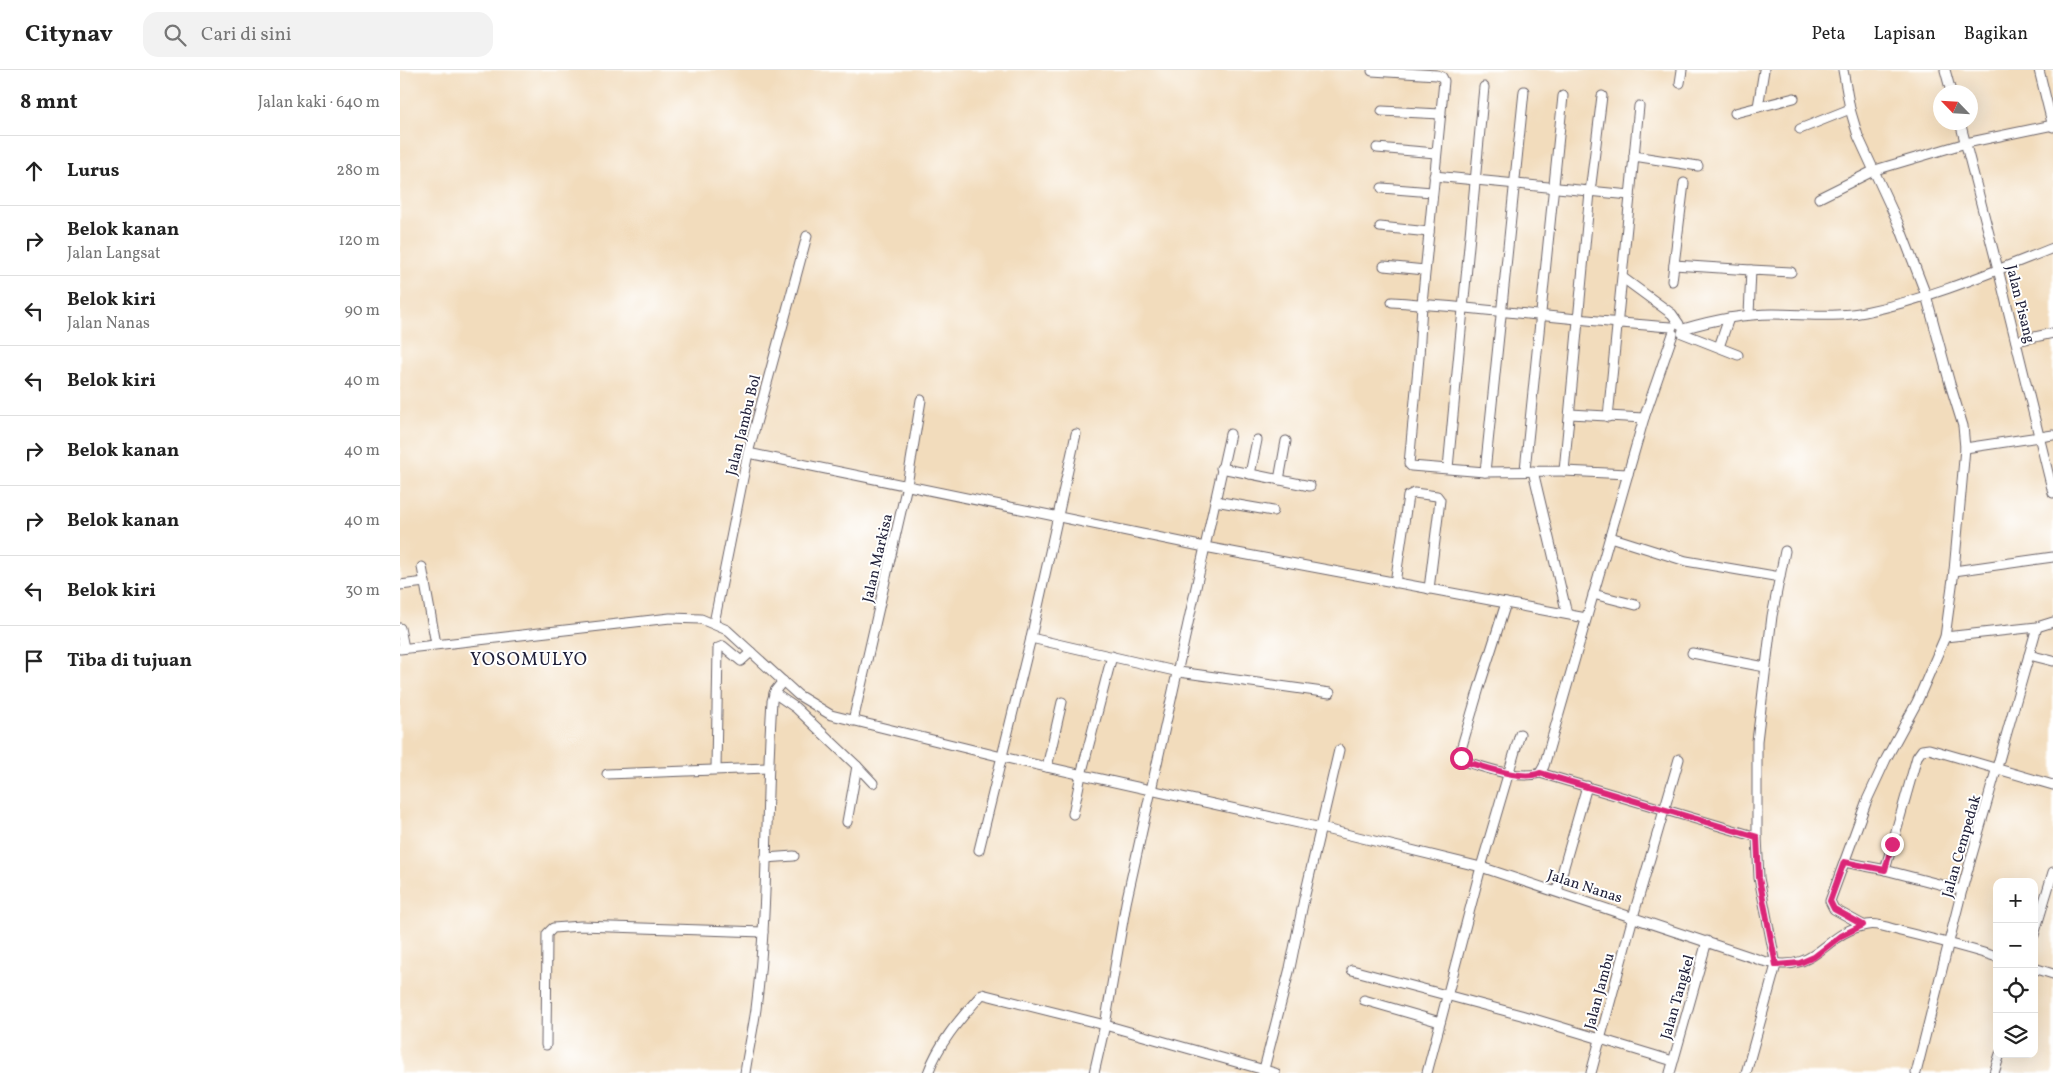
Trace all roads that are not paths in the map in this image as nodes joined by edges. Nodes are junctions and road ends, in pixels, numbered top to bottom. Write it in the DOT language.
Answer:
graph roads {
  1 [pos="1682,70"];
  2 [pos="1764,70"];
  3 [pos="1843,70"];
  4 [pos="1945,70"];
  5 [pos="2039,70"];
  6 [pos="1372,71"];
  7 [pos="1680,83"];
  8 [pos="1949,85"];
  9 [pos="1484,86"];
  10 [pos="1524,91"];
  11 [pos="1563,96"];
  12 [pos="1602,96"];
  13 [pos="1794,98"];
  14 [pos="1639,106"];
  15 [pos="1758,107"];
  16 [pos="1850,109"];
  17 [pos="1382,111"];
  18 [pos="1441,114"];
  19 [pos="1735,114"];
  20 [pos="2053,126"];
  21 [pos="1800,129"];
  22 [pos="1962,130"];
  23 [pos="1966,143"];
  24 [pos="1377,148"];
  25 [pos="1436,153"];
  26 [pos="1634,156"];
  27 [pos="1698,166"];
  28 [pos="1874,170"];
  29 [pos="1434,176"];
  30 [pos="1474,179"];
  31 [pos="1514,183"];
  32 [pos="1684,183"];
  33 [pos="1382,188"];
  34 [pos="1552,189"];
  35 [pos="1432,192"];
  36 [pos="1590,192"];
  37 [pos="1630,196"];
  38 [pos="1820,198"];
  39 [pos="1380,227"];
  40 [pos="1429,232"];
  41 [pos="807,236"];
  42 [pos="2053,248"];
  43 [pos="1674,265"];
  44 [pos="1384,266"];
  45 [pos="1998,269"];
  46 [pos="1425,270"];
  47 [pos="1752,270"];
  48 [pos="1792,272"];
  49 [pos="1623,278"];
  50 [pos="1672,281"];
  51 [pos="1926,295"];
  52 [pos="1392,302"];
  53 [pos="1422,304"];
  54 [pos="1462,308"];
  55 [pos="1501,312"];
  56 [pos="1540,315"];
  57 [pos="1749,315"];
  58 [pos="1729,318"];
  59 [pos="1578,320"];
  60 [pos="1618,324"];
  61 [pos="1678,329"];
  62 [pos="2053,333"];
  63 [pos="2016,341"];
  64 [pos="1719,347"];
  65 [pos="1738,355"];
  66 [pos="921,400"];
  67 [pos="1570,414"];
  68 [pos="1608,417"];
  69 [pos="1644,418"];
  70 [pos="1076,434"];
  71 [pos="1230,434"];
  72 [pos="2053,435"];
  73 [pos="2040,438"];
  74 [pos="1257,440"];
  75 [pos="1286,441"];
  76 [pos="1965,448"];
  77 [pos="748,453"];
  78 [pos="1222,468"];
  79 [pos="1448,468"];
  80 [pos="1529,470"];
  81 [pos="1564,471"];
  82 [pos="1485,472"];
  83 [pos="1250,474"];
  84 [pos="1628,474"];
  85 [pos="1278,480"];
  86 [pos="907,485"];
  87 [pos="1310,486"];
  88 [pos="2053,493"];
  89 [pos="1215,501"];
  90 [pos="1273,511"];
  91 [pos="1057,517"];
  92 [pos="1610,537"];
  93 [pos="1205,547"];
  94 [pos="1785,551"];
  95 [pos="2053,557"];
  96 [pos="422,567"];
  97 [pos="1954,571"];
  98 [pos="1780,577"];
  99 [pos="425,582"];
  100 [pos="1395,583"];
  101 [pos="400,585"];
  102 [pos="1429,589"];
  103 [pos="1593,594"];
  104 [pos="1506,603"];
  105 [pos="1636,604"];
  106 [pos="1567,614"];
  107 [pos="1586,618"];
  108 [pos="2053,622"];
  109 [pos="714,623"];
  110 [pos="2036,627"];
  111 [pos="400,628"];
  112 [pos="1945,637"];
  113 [pos="1031,638"];
  114 [pos="436,644"];
  115 [pos="402,649"];
  116 [pos="751,652"];
  117 [pos="1692,653"];
  118 [pos="2029,655"];
  119 [pos="1112,656"];
  120 [pos="2053,661"];
  121 [pos="1765,667"];
  122 [pos="1179,672"];
  123 [pos="778,688"];
  124 [pos="1330,693"];
  125 [pos="1062,702"];
  126 [pos="853,721"];
  127 [pos="1520,734"];
  128 [pos="1339,750"];
  129 [pos="1002,757"];
  130 [pos="1680,759"];
  131 [pos="857,766"];
  132 [pos="1047,767"];
  133 [pos="768,768"];
  134 [pos="1997,768"];
  135 [pos="716,769"];
  136 [pos="1508,773"];
  137 [pos="1540,773"];
  138 [pos="607,774"];
  139 [pos="1081,775"];
  140 [pos="873,783"];
  141 [pos="2053,785"];
  142 [pos="1587,786"];
  143 [pos="1152,791"];
  144 [pos="1665,808"];
  145 [pos="1073,814"];
  146 [pos="847,822"];
  147 [pos="1321,828"];
  148 [pos="1757,837"];
  149 [pos="978,850"];
  150 [pos="794,856"];
  151 [pos="765,858"];
  152 [pos="1844,862"];
  153 [pos="1481,867"];
  154 [pos="1885,870"];
  155 [pos="2053,872"];
  156 [pos="1962,890"];
  157 [pos="1557,892"];
  158 [pos="1633,916"];
  159 [pos="2038,923"];
  160 [pos="1863,925"];
  161 [pos="763,932"];
  162 [pos="1707,941"];
  163 [pos="1949,943"];
  164 [pos="1993,956"];
  165 [pos="1776,965"];
  166 [pos="2038,969"];
  167 [pos="1352,970"];
  168 [pos="2053,974"];
  169 [pos="1446,995"];
  170 [pos="1364,1000"];
  171 [pos="1440,1022"];
  172 [pos="1105,1025"];
  173 [pos="1602,1038"];
  174 [pos="546,1045"];
  175 [pos="1999,1058"];
  176 [pos="1672,1061"];
  177 [pos="1264,1071"];
  178 [pos="744,1073"];
  179 [pos="928,1073"];
  180 [pos="1094,1073"];
  181 [pos="1275,1073"];
  182 [pos="1427,1073"];
  183 [pos="1591,1073"];
  184 [pos="1670,1073"];
  185 [pos="1746,1073"];
  186 [pos="1916,1073"];
  187 [pos="1994,1073"];
  1 -- 7 [label="street"];
  2 -- 15 [label="street"];
  3 -- 16 [label="street"];
  4 -- 8 [label="street"];
  5 -- 20 [label="street"];
  6 -- 18 [label="street"];
  9 -- 30 [label="street"];
  10 -- 31 [label="street"];
  11 -- 34 [label="street"];
  12 -- 36 [label="street"];
  13 -- 15 [label="street"];
  14 -- 26 [label="street"];
  15 -- 19 [label="street"];
  16 -- 21 [label="street"];
  16 -- 28 [label="street"];
  17 -- 18 [label="street"];
  18 -- 25 [label="street"];
  20 -- 23 [label="street"];
  22 -- 23 [label="street, Jalan Pisang"];
  23 -- 28 [label="street"];
  23 -- 45 [label="street, Jalan Pisang"];
  24 -- 25 [label="street"];
  25 -- 29 [label="street"];
  26 -- 27 [label="street"];
  26 -- 37 [label="street"];
  28 -- 38 [label="street"];
  28 -- 51 [label="street"];
  29 -- 30 [label="street"];
  29 -- 35 [label="street"];
  30 -- 31 [label="street"];
  30 -- 54 [label="street"];
  31 -- 34 [label="street"];
  31 -- 55 [label="street"];
  32 -- 43 [label="street"];
  33 -- 35 [label="street"];
  34 -- 36 [label="street"];
  34 -- 56 [label="street"];
  35 -- 40 [label="street"];
  36 -- 37 [label="street"];
  36 -- 59 [label="street"];
  37 -- 49 [label="street"];
  39 -- 40 [label="street"];
  40 -- 46 [label="street"];
  41 -- 77 [label="street, Jalan Jambu Bol"];
  42 -- 45 [label="street"];
  43 -- 47 [label="street"];
  43 -- 50 [label="street"];
  44 -- 46 [label="street"];
  45 -- 51 [label="street"];
  45 -- 63 [label="street, Jalan Pisang"];
  46 -- 53 [label="street"];
  47 -- 48 [label="street"];
  47 -- 57 [label="street"];
  49 -- 60 [label="street"];
  49 -- 61 [label="street"];
  51 -- 57 [label="street"];
  51 -- 76 [label="street"];
  52 -- 53 [label="street"];
  53 -- 54 [label="street"];
  53 -- 79 [label="street"];
  54 -- 55 [label="street"];
  54 -- 79 [label="street"];
  55 -- 56 [label="street"];
  55 -- 82 [label="street"];
  56 -- 59 [label="street"];
  56 -- 80 [label="street"];
  57 -- 58 [label="street"];
  58 -- 61 [label="street"];
  58 -- 64 [label="street"];
  59 -- 60 [label="street"];
  59 -- 67 [label="street"];
  60 -- 61 [label="street"];
  60 -- 68 [label="street"];
  61 -- 64 [label="street"];
  61 -- 69 [label="street"];
  62 -- 63 [label="street"];
  63 -- 73 [label="street, Jalan Pisang"];
  64 -- 65 [label="street"];
  66 -- 86 [label="street, Jalan Markisa"];
  67 -- 68 [label="street"];
  67 -- 81 [label="street"];
  68 -- 69 [label="street"];
  69 -- 84 [label="street"];
  70 -- 91 [label="street"];
  71 -- 78 [label="street"];
  72 -- 73 [label="street"];
  73 -- 76 [label="street"];
  73 -- 88 [label="street, Jalan Pisang"];
  74 -- 83 [label="street"];
  75 -- 85 [label="street"];
  76 -- 97 [label="street"];
  77 -- 86 [label="street"];
  77 -- 109 [label="street, Jalan Jambu Bol"];
  78 -- 83 [label="street"];
  78 -- 89 [label="street"];
  79 -- 82 [label="street"];
  80 -- 81 [label="street"];
  80 -- 82 [label="street"];
  80 -- 106 [label="street"];
  81 -- 84 [label="street"];
  83 -- 85 [label="street"];
  84 -- 92 [label="street"];
  85 -- 87 [label="street"];
  86 -- 91 [label="street"];
  86 -- 126 [label="street, Jalan Markisa"];
  89 -- 90 [label="street"];
  89 -- 93 [label="street"];
  91 -- 93 [label="street"];
  91 -- 113 [label="street"];
  92 -- 98 [label="street"];
  92 -- 103 [label="street"];
  93 -- 100 [label="street"];
  93 -- 122 [label="street"];
  94 -- 98 [label="street"];
  95 -- 97 [label="street"];
  96 -- 99 [label="street"];
  97 -- 112 [label="street"];
  98 -- 121 [label="street"];
  99 -- 101 [label="street"];
  99 -- 114 [label="street"];
  100 -- 102 [label="street"];
  100 -- 102 [label="street"];
  102 -- 104 [label="street"];
  103 -- 105 [label="street"];
  103 -- 107 [label="street"];
  104 -- 106 [label="street"];
  104 -- 136 [label="street"];
  106 -- 107 [label="street"];
  107 -- 137 [label="street"];
  108 -- 110 [label="street"];
  109 -- 114 [label="street"];
  109 -- 116 [label="street"];
  110 -- 112 [label="street"];
  110 -- 118 [label="street, Jalan Cempedak"];
  111 -- 115 [label="street"];
  112 -- 152 [label="street"];
  113 -- 119 [label="street"];
  113 -- 129 [label="street"];
  114 -- 115 [label="street"];
  116 -- 123 [label="street"];
  116 -- 135 [label="street"];
  117 -- 121 [label="street"];
  118 -- 120 [label="street"];
  118 -- 134 [label="street, Jalan Cempedak"];
  119 -- 122 [label="street"];
  119 -- 139 [label="street"];
  121 -- 148 [label="street"];
  122 -- 124 [label="street"];
  122 -- 143 [label="street"];
  123 -- 126 [label="street, Jalan Nanas"];
  123 -- 131 [label="street"];
  123 -- 133 [label="street"];
  125 -- 132 [label="street"];
  126 -- 129 [label="street, Jalan Nanas"];
  127 -- 136 [label="street"];
  128 -- 147 [label="street"];
  129 -- 132 [label="street, Jalan Nanas"];
  129 -- 149 [label="street"];
  130 -- 144 [label="street, Jalan Jambu"];
  131 -- 140 [label="street"];
  131 -- 146 [label="street"];
  132 -- 139 [label="street, Jalan Nanas"];
  133 -- 135 [label="street"];
  133 -- 151 [label="street"];
  134 -- 141 [label="street"];
  134 -- 154 [label="street"];
  134 -- 156 [label="street, Jalan Cempedak"];
  135 -- 138 [label="street"];
  136 -- 137 [label="street"];
  136 -- 153 [label="street"];
  137 -- 142 [label="street"];
  139 -- 143 [label="street, Jalan Nanas"];
  139 -- 145 [label="street"];
  142 -- 144 [label="street"];
  142 -- 157 [label="street"];
  143 -- 147 [label="street, Jalan Nanas"];
  143 -- 172 [label="street"];
  144 -- 148 [label="street"];
  144 -- 158 [label="street, Jalan Jambu"];
  147 -- 153 [label="street, Jalan Nanas"];
  147 -- 177 [label="street"];
  148 -- 165 [label="street"];
  150 -- 151 [label="street"];
  151 -- 161 [label="street"];
  152 -- 154 [label="street"];
  152 -- 160 [label="street"];
  153 -- 157 [label="street, Jalan Nanas"];
  153 -- 169 [label="street"];
  154 -- 156 [label="street"];
  155 -- 159 [label="street"];
  156 -- 163 [label="street, Jalan Cempedak"];
  157 -- 158 [label="street, Jalan Nanas"];
  158 -- 162 [label="street, Jalan Nanas"];
  158 -- 173 [label="street, Jalan Jambu"];
  160 -- 163 [label="street"];
  160 -- 165 [label="street, Jalan Nanas"];
  161 -- 174 [label="street"];
  161 -- 178 [label="street"];
  162 -- 165 [label="street, Jalan Nanas"];
  162 -- 176 [label="street, Jalan Tangkel"];
  163 -- 164 [label="street"];
  163 -- 186 [label="street, Jalan Cempedak"];
  165 -- 185 [label="street"];
  166 -- 168 [label="street"];
  167 -- 169 [label="street"];
  169 -- 171 [label="street"];
  169 -- 173 [label="street"];
  170 -- 171 [label="street"];
  171 -- 182 [label="street"];
  172 -- 177 [label="street"];
  172 -- 179 [label="street"];
  172 -- 180 [label="street"];
  173 -- 176 [label="street"];
  173 -- 183 [label="street, Jalan Jambu"];
  175 -- 187 [label="street"];
  176 -- 184 [label="street, Jalan Tangkel"];
  177 -- 181 [label="street"];
}
